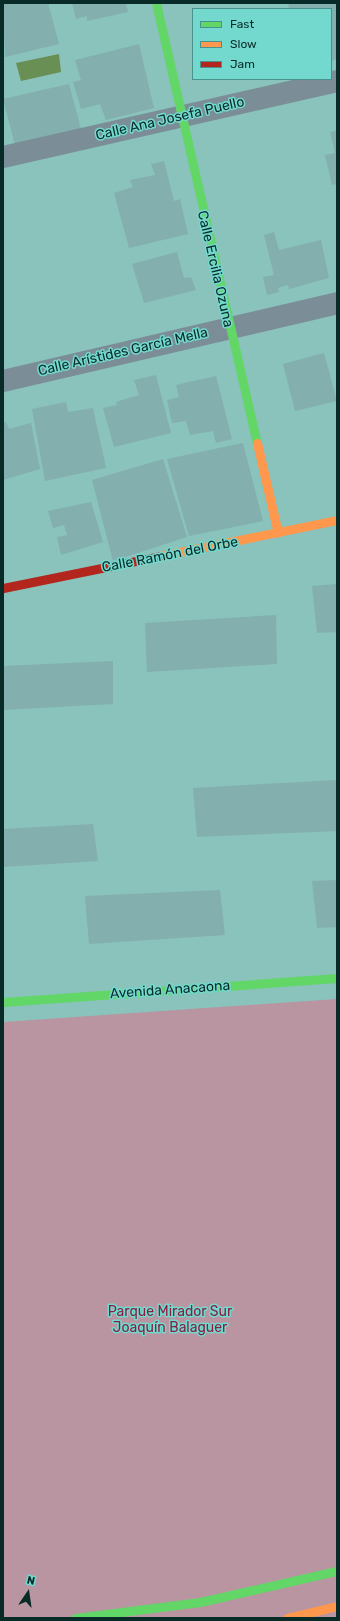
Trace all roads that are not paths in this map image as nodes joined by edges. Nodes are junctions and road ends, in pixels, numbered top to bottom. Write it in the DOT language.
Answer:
graph roads {
  1 [pos="156,3"];
  2 [pos="337,81"];
  3 [pos="180,117"];
  4 [pos="3,157"];
  5 [pos="337,303"];
  6 [pos="229,328"];
  7 [pos="3,381"];
  8 [pos="337,520"];
  9 [pos="278,533"];
  10 [pos="3,588"];
  11 [pos="337,978"];
  12 [pos="3,1002"];
  13 [pos="337,1570"];
  14 [pos="337,1606"];
  15 [pos="75,1618"];
  16 [pos="287,1618"];
  1 -- 3 [label="street, Calle Ercilia Ozuna"];
  2 -- 3 [label="street, Calle Ana Josefa Puello"];
  3 -- 4 [label="street, Calle Ana Josefa Puello"];
  3 -- 6 [label="street, Calle Ercilia Ozuna"];
  5 -- 6 [label="street, Calle Arístides García Mella"];
  6 -- 7 [label="street, Calle Arístides García Mella"];
  6 -- 9 [label="street, Calle Ercilia Ozuna"];
  8 -- 9 [label="street, Calle Ramón del Orbe"];
  9 -- 10 [label="street, Calle Ramón del Orbe"];
  11 -- 12 [label="street, Avenida Anacaona"];
  13 -- 15 [label="street"];
  14 -- 16 [label="street"];
}
